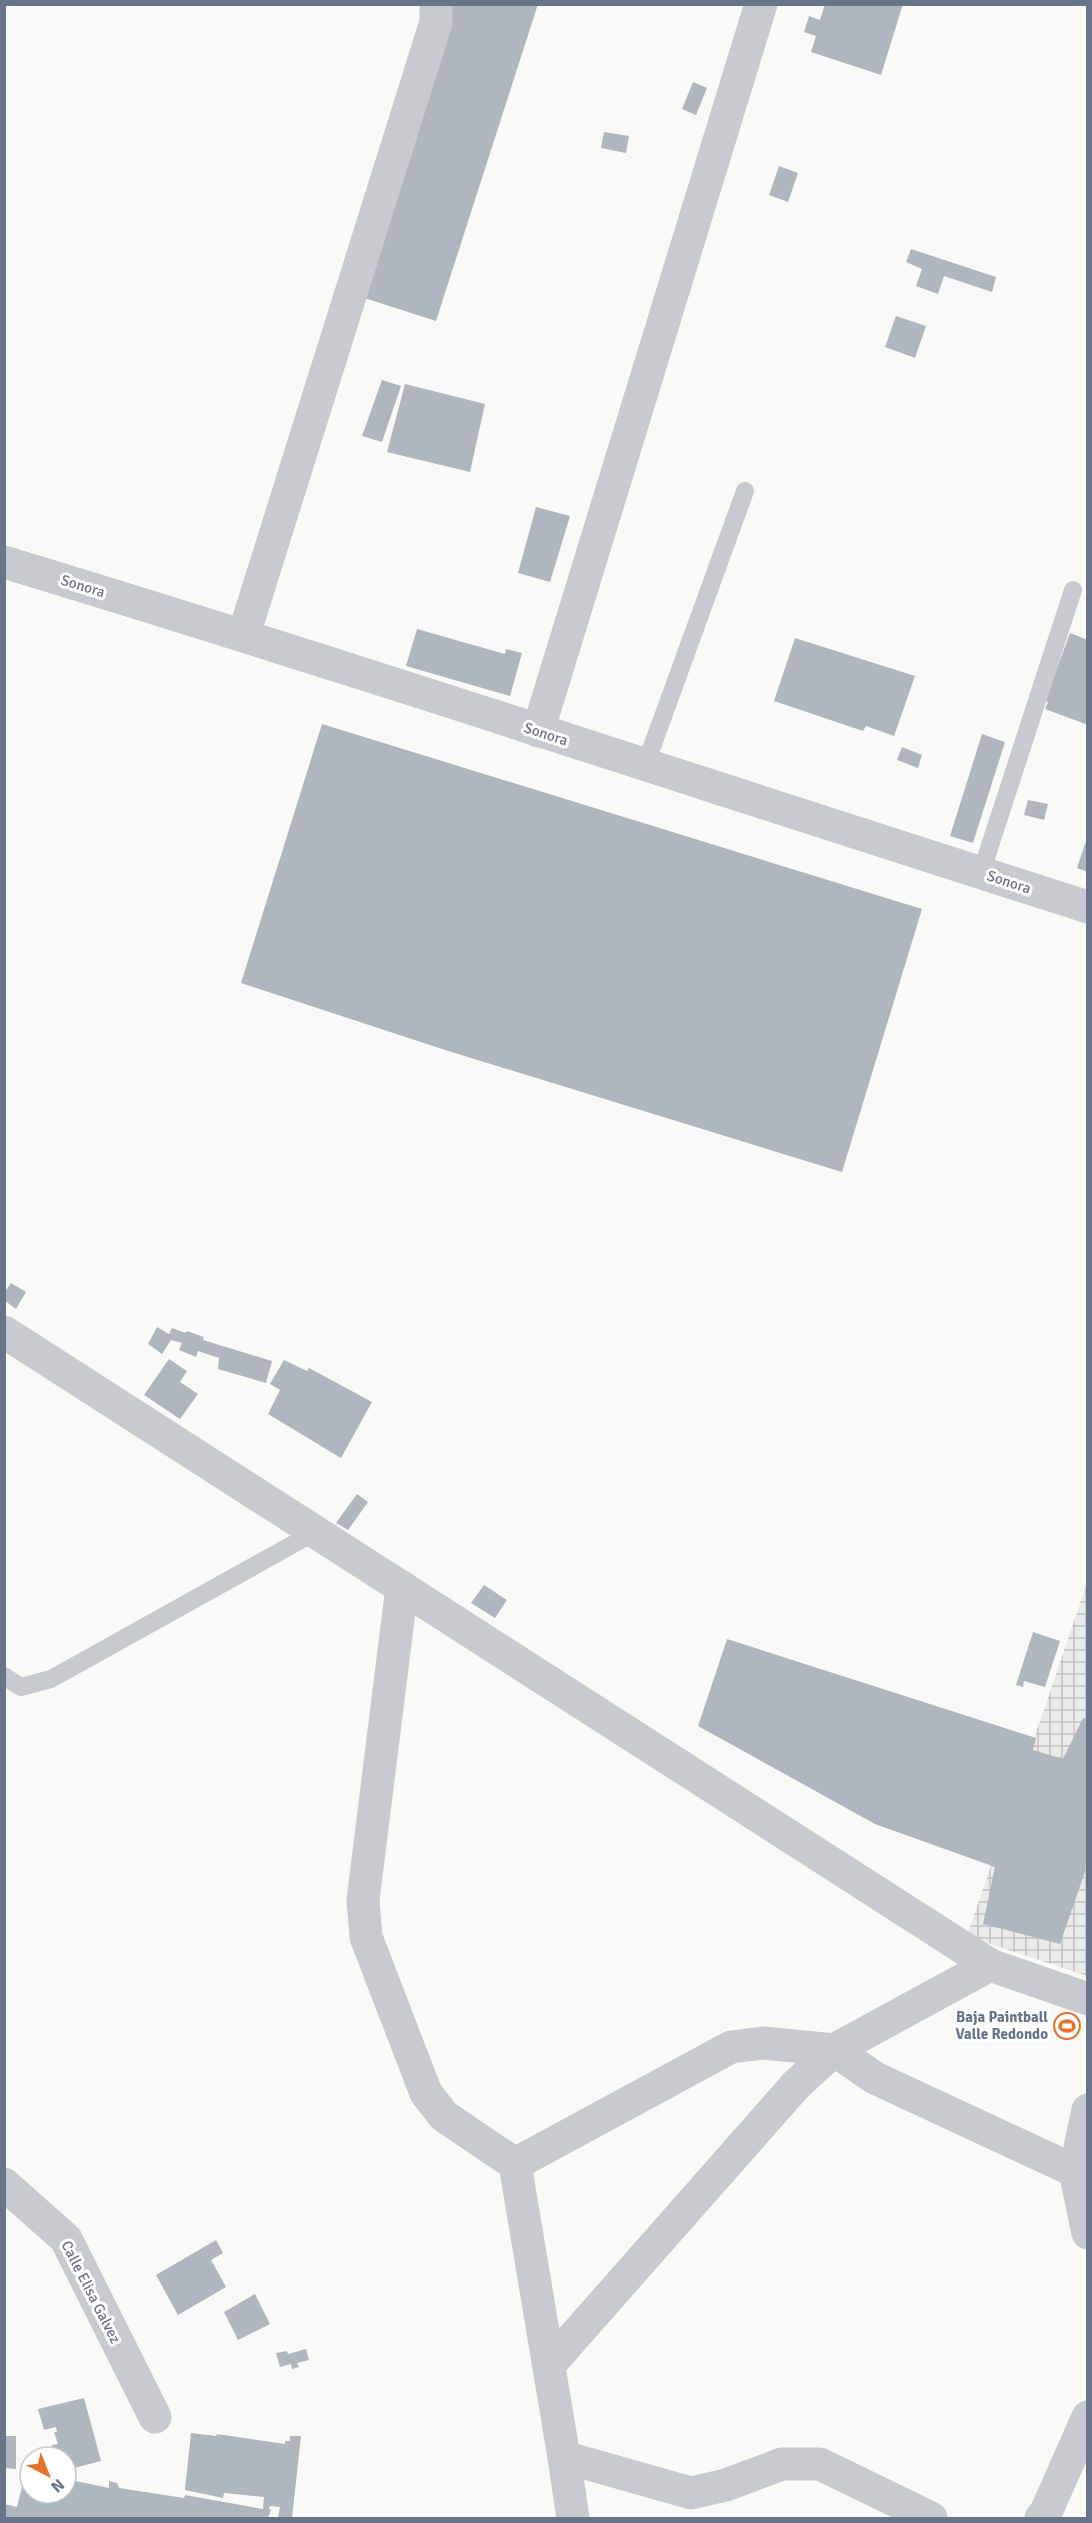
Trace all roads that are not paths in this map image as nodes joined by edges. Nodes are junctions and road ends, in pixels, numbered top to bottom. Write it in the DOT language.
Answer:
graph roads {
  1 [pos="436,4"];
  2 [pos="761,4"];
  3 [pos="745,491"];
  4 [pos="4,562"];
  5 [pos="1073,590"];
  6 [pos="244,634"];
  7 [pos="538,731"];
  8 [pos="645,766"];
  9 [pos="981,873"];
  10 [pos="1088,907"];
  11 [pos="4,1332"];
  12 [pos="315,1532"];
  13 [pos="402,1587"];
  14 [pos="4,1676"];
  15 [pos="990,1965"];
  16 [pos="1088,1999"];
  17 [pos="834,2050"];
  18 [pos="1088,2110"];
  19 [pos="515,2164"];
  20 [pos="1075,2171"];
  21 [pos="4,2184"];
  22 [pos="1088,2233"];
  23 [pos="549,2365"];
  24 [pos="1088,2416"];
  25 [pos="155,2417"];
  26 [pos="564,2457"];
  27 [pos="573,2518"];
  28 [pos="931,2518"];
  29 [pos="1041,2518"];
  1 -- 6 [label="street"];
  2 -- 7 [label="street"];
  3 -- 8 [label="lane"];
  4 -- 6 [label="street, Sonora"];
  5 -- 9 [label="lane"];
  6 -- 7 [label="street, Sonora"];
  7 -- 8 [label="street, Sonora"];
  8 -- 9 [label="street, Sonora"];
  9 -- 10 [label="street, Sonora"];
  11 -- 12 [label="street"];
  12 -- 13 [label="street"];
  12 -- 14 [label="lane"];
  13 -- 15 [label="street"];
  13 -- 19 [label="street"];
  15 -- 16 [label="street"];
  15 -- 17 [label="street"];
  17 -- 19 [label="street"];
  17 -- 20 [label="street"];
  17 -- 23 [label="street"];
  18 -- 20 [label="street"];
  19 -- 23 [label="street"];
  20 -- 22 [label="street"];
  21 -- 25 [label="street, Calle Elisa Galvez"];
  23 -- 26 [label="street"];
  24 -- 29 [label="street"];
  26 -- 27 [label="street"];
  26 -- 28 [label="street"];
}
